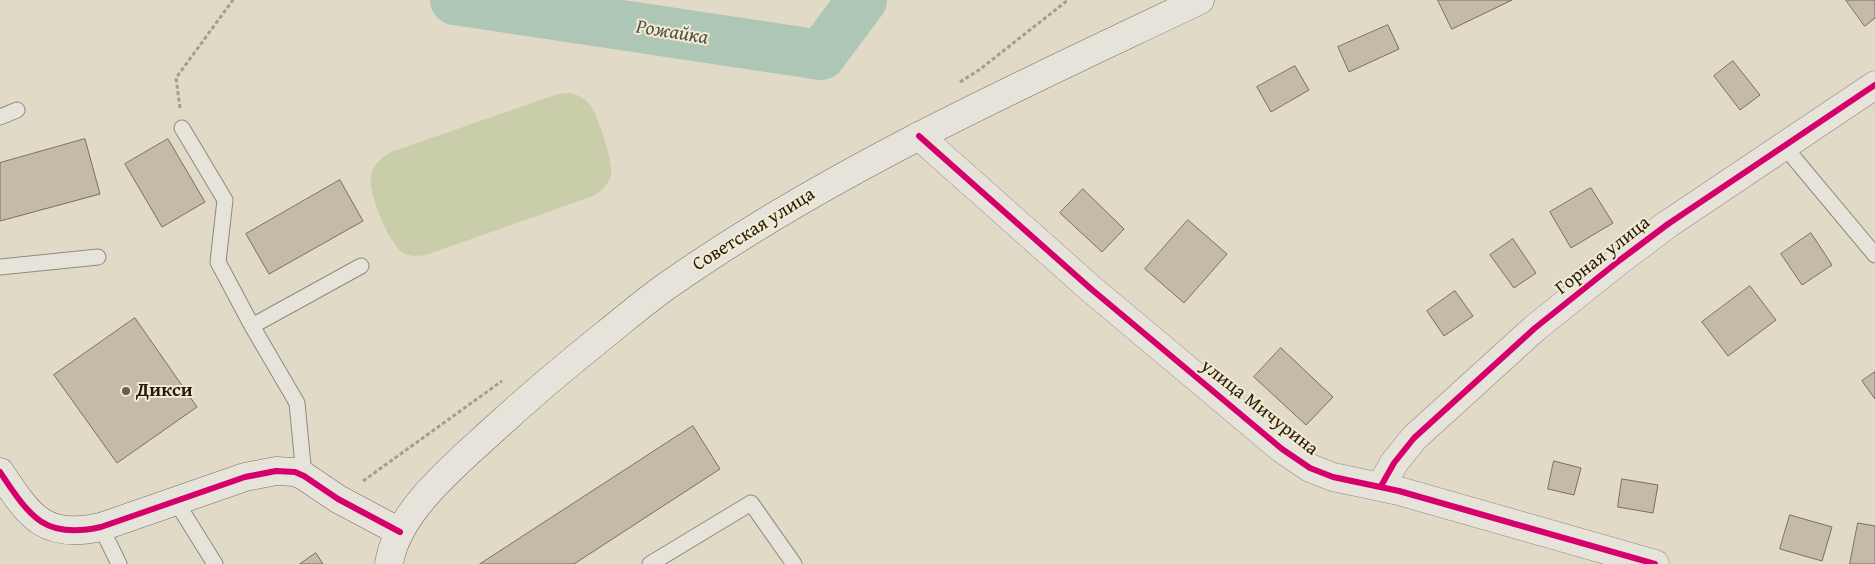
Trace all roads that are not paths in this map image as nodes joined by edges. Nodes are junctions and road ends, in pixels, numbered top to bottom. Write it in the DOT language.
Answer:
graph roads {
  1 [pos="1200,0"];
  2 [pos="1875,85"];
  3 [pos="17,110"];
  4 [pos="0,117"];
  5 [pos="182,128"];
  6 [pos="920,136"];
  7 [pos="1784,146"];
  8 [pos="1875,255"];
  9 [pos="98,257"];
  10 [pos="360,266"];
  11 [pos="0,267"];
  12 [pos="252,326"];
  13 [pos="0,472"];
  14 [pos="304,476"];
  15 [pos="1381,486"];
  16 [pos="175,500"];
  17 [pos="101,527"];
  18 [pos="400,532"];
  19 [pos="119,564"];
  20 [pos="215,564"];
  21 [pos="389,564"];
  22 [pos="650,564"];
  23 [pos="794,564"];
  24 [pos="1655,564"];
  1 -- 6 [label="street, Советская улица"];
  2 -- 7 [label="street, Горная улица"];
  3 -- 4 [label="lane"];
  5 -- 12 [label="lane"];
  6 -- 15 [label="street, улица Мичурина"];
  6 -- 18 [label="street, Советская улица"];
  7 -- 8 [label="lane"];
  7 -- 15 [label="street, Горная улица"];
  9 -- 11 [label="lane"];
  10 -- 12 [label="lane"];
  12 -- 14 [label="lane"];
  13 -- 17 [label="street"];
  14 -- 16 [label="street"];
  14 -- 18 [label="street"];
  15 -- 24 [label="street, улица Мичурина"];
  16 -- 17 [label="street"];
  16 -- 20 [label="lane"];
  17 -- 19 [label="lane"];
  18 -- 21 [label="street, Советская улица"];
  22 -- 23 [label="lane"];
}
